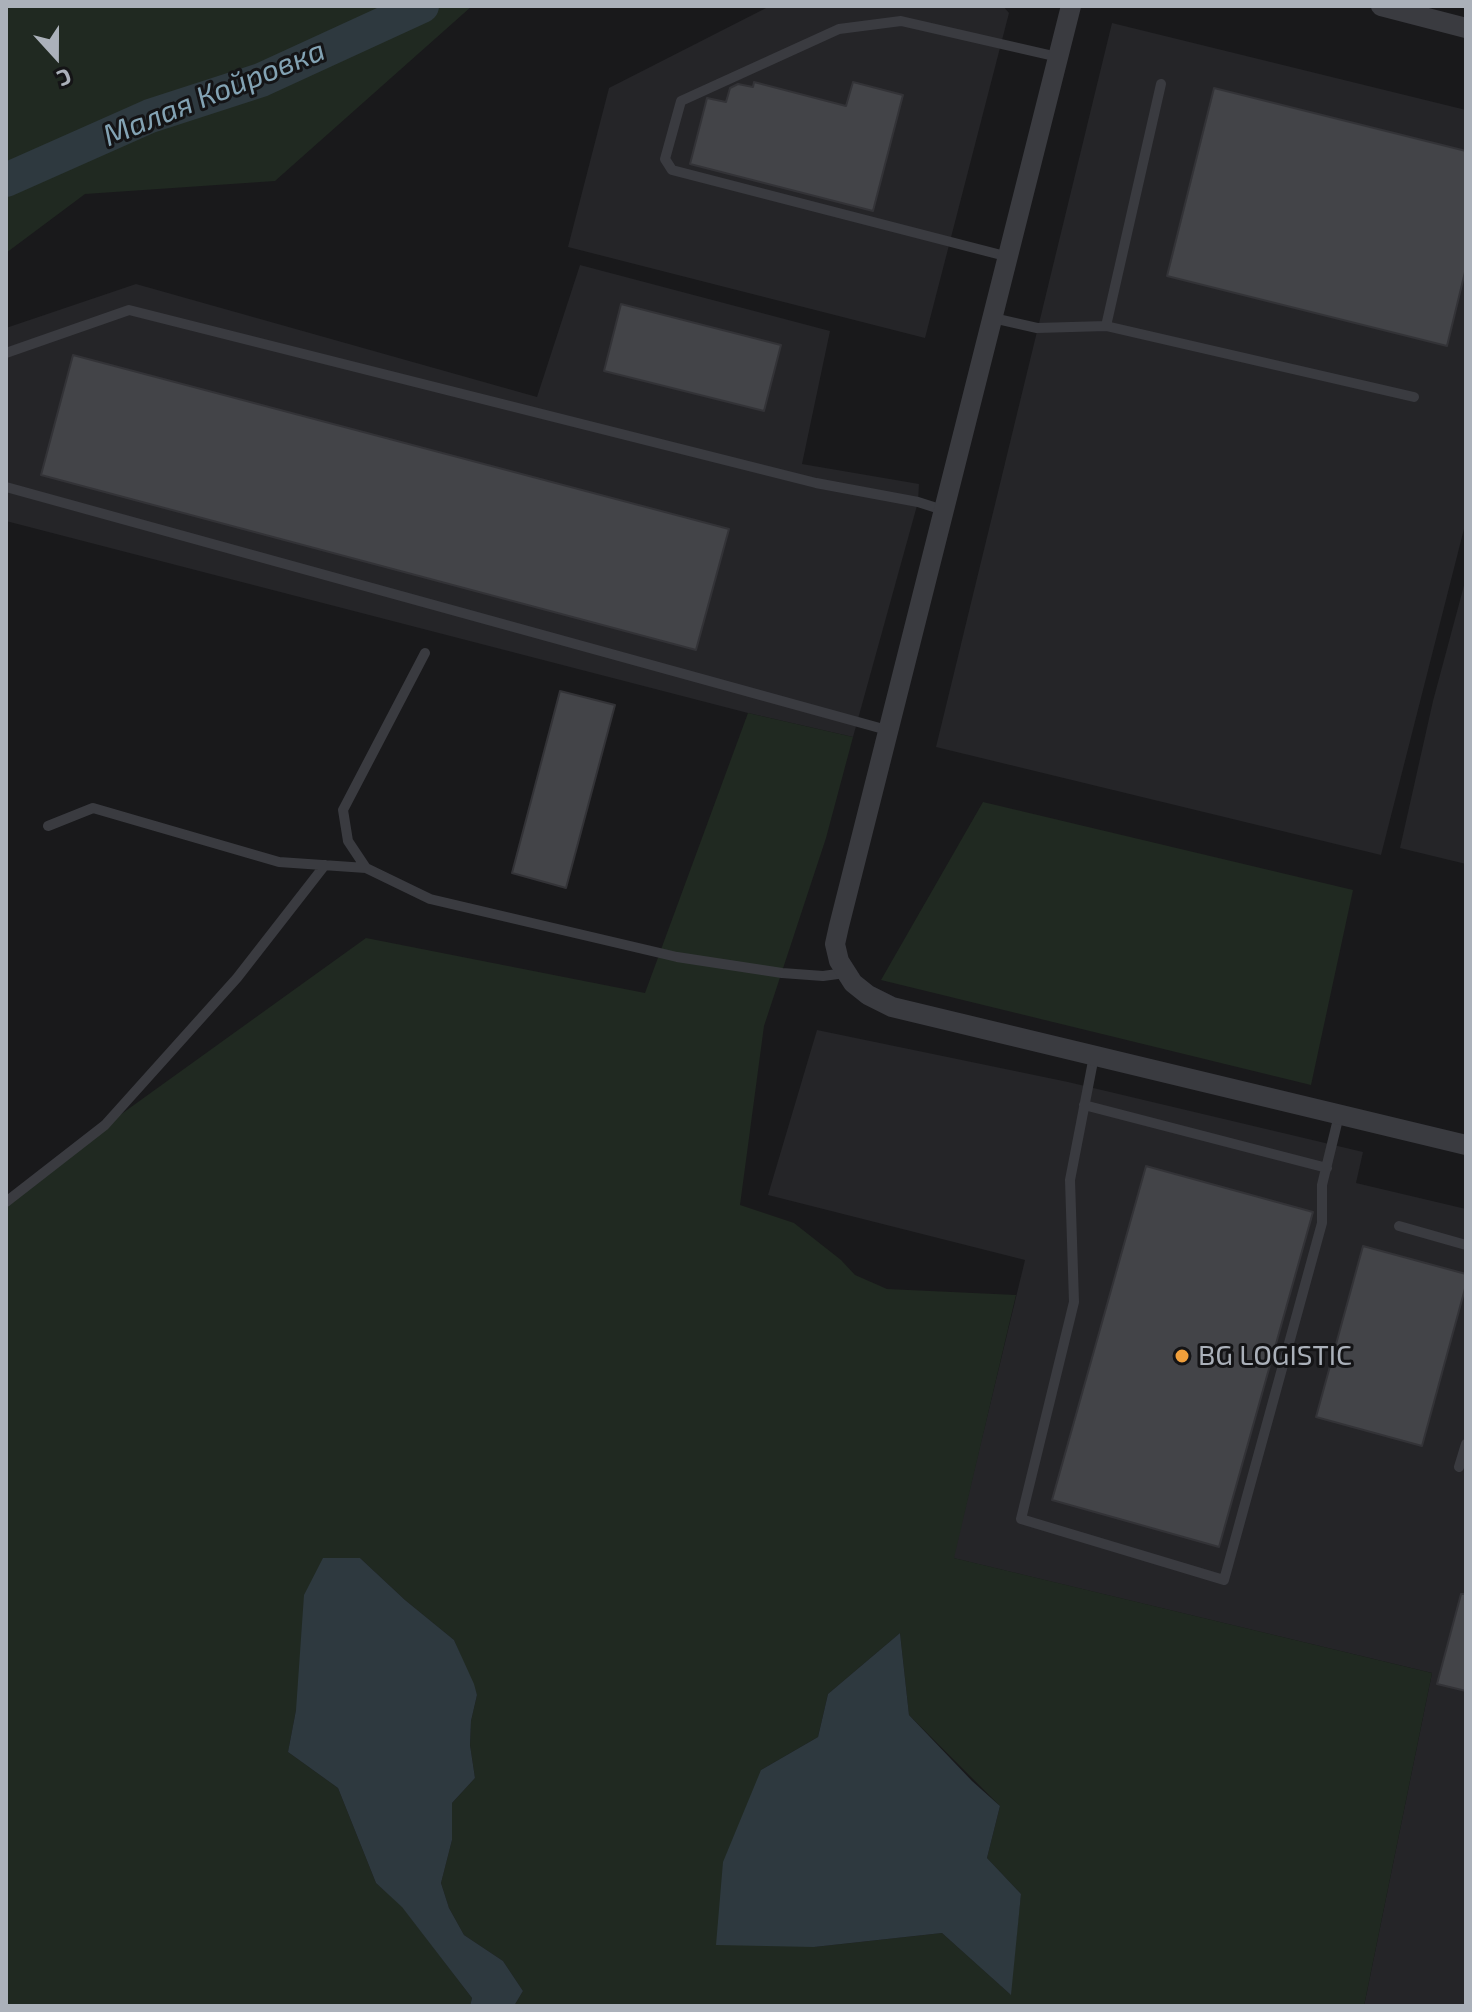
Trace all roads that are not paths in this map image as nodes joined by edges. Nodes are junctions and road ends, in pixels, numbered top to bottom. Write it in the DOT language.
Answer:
graph roads {
  1 [pos="1071,6"];
  2 [pos="1381,6"];
  3 [pos="1466,28"];
  4 [pos="1058,57"];
  5 [pos="1161,84"];
  6 [pos="1009,257"];
  7 [pos="993,318"];
  8 [pos="1106,326"];
  9 [pos="6,353"];
  10 [pos="1414,397"];
  11 [pos="6,487"];
  12 [pos="943,510"];
  13 [pos="425,653"];
  14 [pos="887,730"];
  15 [pos="48,826"];
  16 [pos="325,865"];
  17 [pos="366,868"];
  18 [pos="845,973"];
  19 [pos="1094,1056"];
  20 [pos="1084,1105"];
  21 [pos="1339,1115"];
  22 [pos="1466,1145"];
  23 [pos="1327,1168"];
  24 [pos="6,1202"];
  25 [pos="1399,1226"];
  26 [pos="1466,1245"];
  27 [pos="1466,1444"];
  28 [pos="1459,1467"];
  1 -- 4 [label="street"];
  2 -- 3 [label="street"];
  4 -- 6 [label="street"];
  4 -- 6 [label="lane"];
  5 -- 8 [label="lane"];
  6 -- 7 [label="street"];
  7 -- 8 [label="lane"];
  7 -- 12 [label="street"];
  8 -- 10 [label="lane"];
  9 -- 12 [label="lane"];
  11 -- 14 [label="lane"];
  12 -- 14 [label="street"];
  13 -- 17 [label="lane"];
  14 -- 18 [label="street"];
  15 -- 16 [label="lane"];
  16 -- 17 [label="lane"];
  16 -- 24 [label="lane"];
  17 -- 18 [label="lane"];
  18 -- 19 [label="street"];
  19 -- 20 [label="lane"];
  19 -- 21 [label="street"];
  20 -- 23 [label="lane"];
  20 -- 23 [label="lane"];
  21 -- 22 [label="street"];
  21 -- 23 [label="lane"];
  25 -- 26 [label="lane"];
  27 -- 28 [label="lane"];
}
